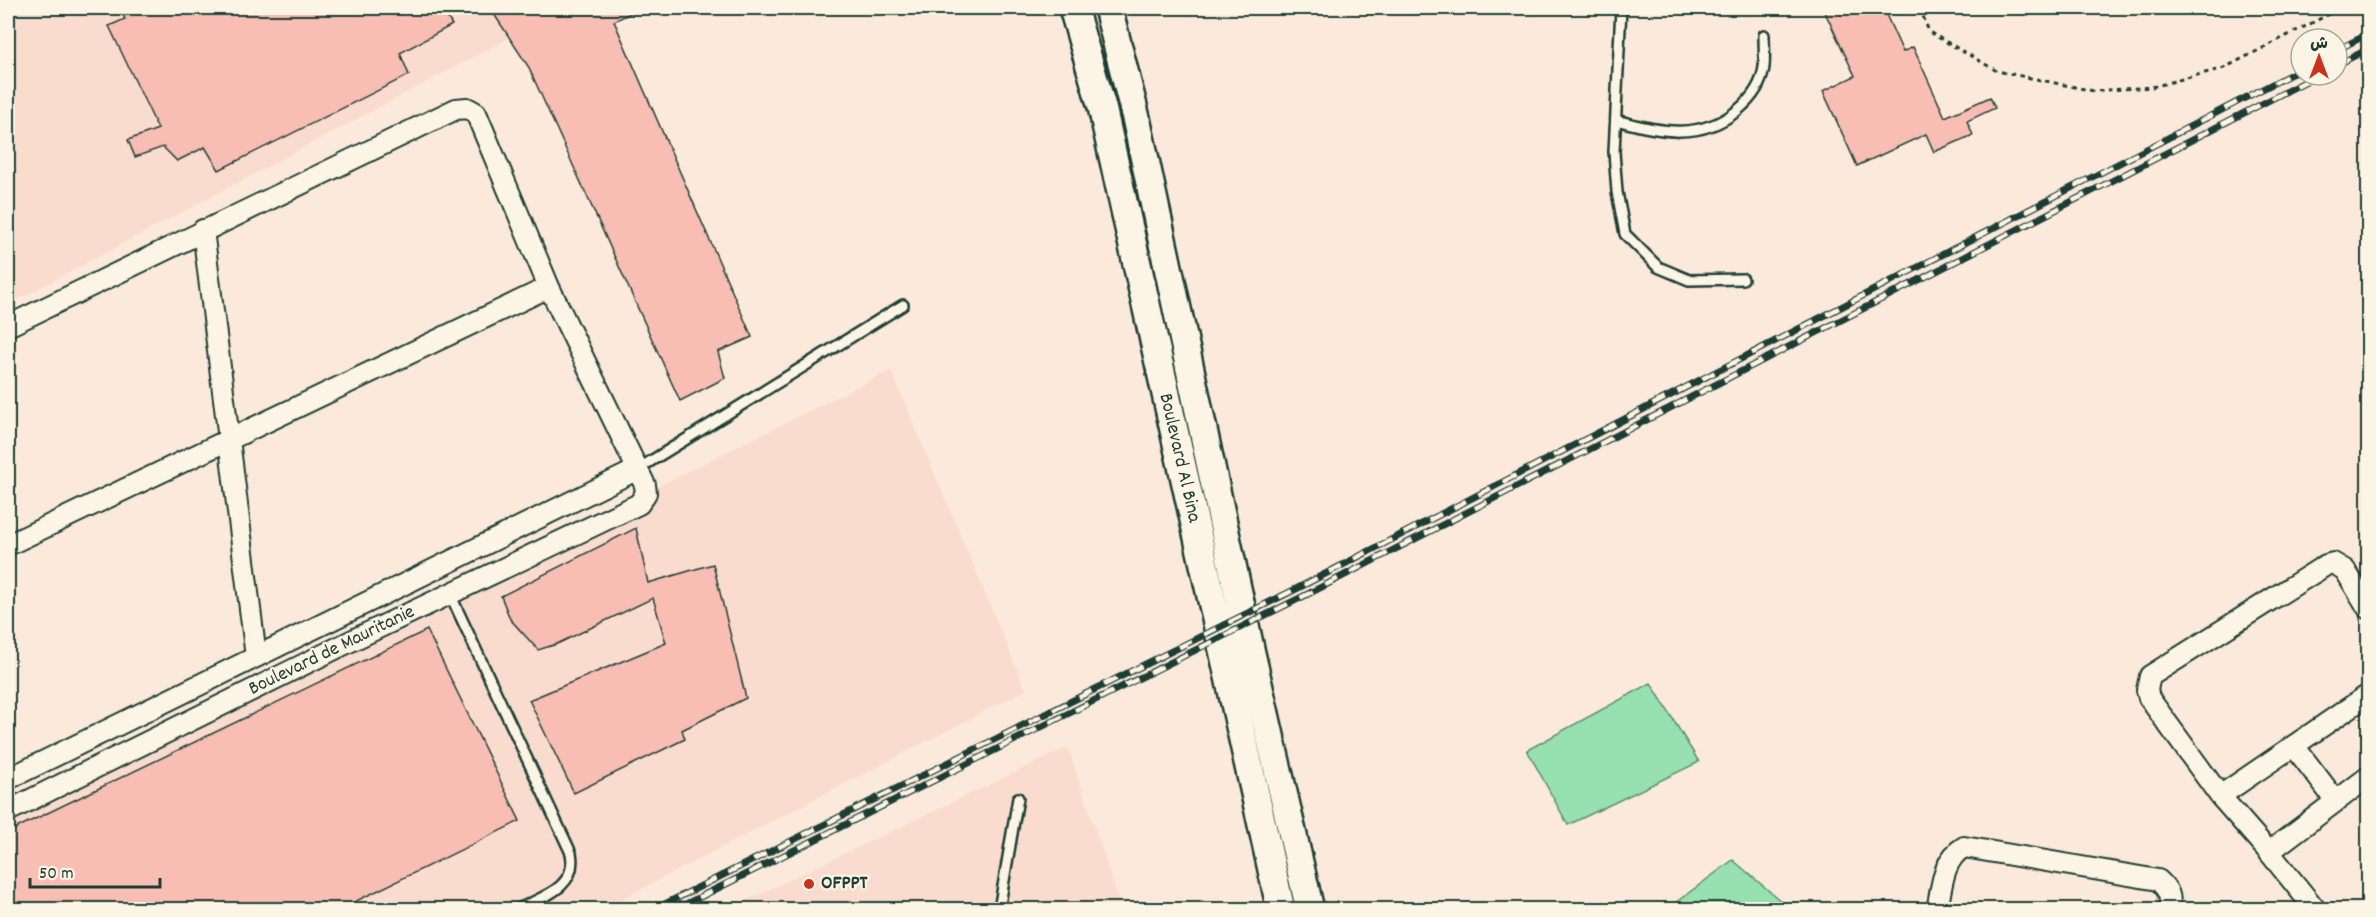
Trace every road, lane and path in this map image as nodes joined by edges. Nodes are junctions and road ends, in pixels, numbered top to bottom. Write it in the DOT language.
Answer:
graph roads {
  1 [pos="1073,8"];
  2 [pos="1108,8"];
  3 [pos="1621,8"];
  4 [pos="1920,8"];
  5 [pos="2342,8"];
  6 [pos="1764,35"];
  7 [pos="1616,120"];
  8 [pos="203,230"];
  9 [pos="1743,279"];
  10 [pos="549,287"];
  11 [pos="903,305"];
  12 [pos="8,327"];
  13 [pos="228,439"];
  14 [pos="642,477"];
  15 [pos="8,545"];
  16 [pos="450,594"];
  17 [pos="2368,608"];
  18 [pos="256,657"];
  19 [pos="2368,695"];
  20 [pos="2294,746"];
  21 [pos="2368,777"];
  22 [pos="8,779"];
  23 [pos="2220,796"];
  24 [pos="1018,798"];
  25 [pos="2336,801"];
  26 [pos="8,811"];
  27 [pos="2269,852"];
  28 [pos="516,909"];
  29 [pos="999,909"];
  30 [pos="1281,909"];
  31 [pos="1310,909"];
  32 [pos="1937,909"];
  33 [pos="2169,909"];
  34 [pos="2316,909"];
  1 -- 30 [label="main road, Boulevard Al Bina"];
  2 -- 31 [label="main road, Boulevard Al Bina"];
  3 -- 7 [label="lane"];
  4 -- 5 [label="path"];
  6 -- 7 [label="lane"];
  7 -- 9 [label="lane"];
  8 -- 10 [label="street"];
  8 -- 12 [label="street"];
  8 -- 13 [label="street"];
  10 -- 13 [label="street"];
  10 -- 14 [label="street"];
  11 -- 14 [label="lane"];
  13 -- 15 [label="street"];
  13 -- 18 [label="street"];
  14 -- 16 [label="street, Boulevard de Mauritanie"];
  14 -- 18 [label="street, Boulevard de Mauritanie"];
  16 -- 26 [label="street, Boulevard de Mauritanie"];
  16 -- 28 [label="lane"];
  17 -- 23 [label="street"];
  18 -- 22 [label="street, Boulevard de Mauritanie"];
  19 -- 20 [label="street"];
  20 -- 23 [label="street"];
  20 -- 25 [label="street"];
  21 -- 25 [label="street"];
  23 -- 27 [label="street"];
  24 -- 29 [label="lane"];
  25 -- 27 [label="street"];
  27 -- 34 [label="street"];
  32 -- 33 [label="street"];
}
